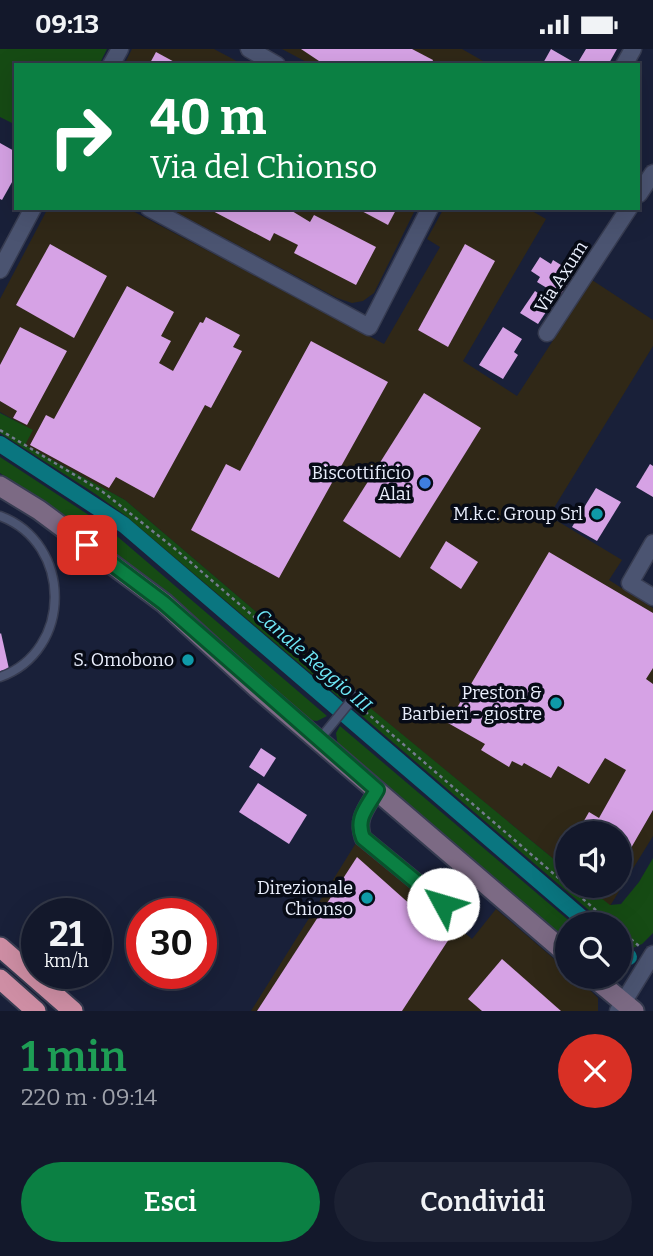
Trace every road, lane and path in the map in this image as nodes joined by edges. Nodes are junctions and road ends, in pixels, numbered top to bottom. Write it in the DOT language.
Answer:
graph roads {
  1 [pos="249,49"];
  2 [pos="274,63"];
  3 [pos="653,173"];
  4 [pos="640,192"];
  5 [pos="32,210"];
  6 [pos="153,210"];
  7 [pos="429,210"];
  8 [pos="628,210"];
  9 [pos="0,270"];
  10 [pos="547,333"];
  11 [pos="0,430"];
  12 [pos="3,490"];
  13 [pos="0,516"];
  14 [pos="653,543"];
  15 [pos="653,597"];
  16 [pos="0,677"];
  17 [pos="352,700"];
  18 [pos="319,740"];
  19 [pos="377,790"];
  20 [pos="598,912"];
  21 [pos="463,921"];
  22 [pos="632,940"];
  23 [pos="555,944"];
  24 [pos="0,947"];
  25 [pos="650,958"];
  26 [pos="0,979"];
  27 [pos="605,989"];
  28 [pos="625,1008"];
  29 [pos="36,1011"];
  30 [pos="73,1011"];
  1 -- 2 [label="street"];
  3 -- 4 [label="street"];
  5 -- 9 [label="street"];
  6 -- 7 [label="street"];
  8 -- 10 [label="street, Via Axum"];
  11 -- 17 [label="path"];
  12 -- 18 [label="main road"];
  13 -- 16 [label="lane"];
  14 -- 15 [label="street"];
  17 -- 18 [label="lane"];
  17 -- 20 [label="path"];
  18 -- 19 [label="main road"];
  19 -- 21 [label="street"];
  19 -- 23 [label="main road"];
  22 -- 25 [label="path"];
  24 -- 30 [label="highway"];
  25 -- 28 [label="street"];
  26 -- 29 [label="highway"];
  27 -- 28 [label="main road"];
}
